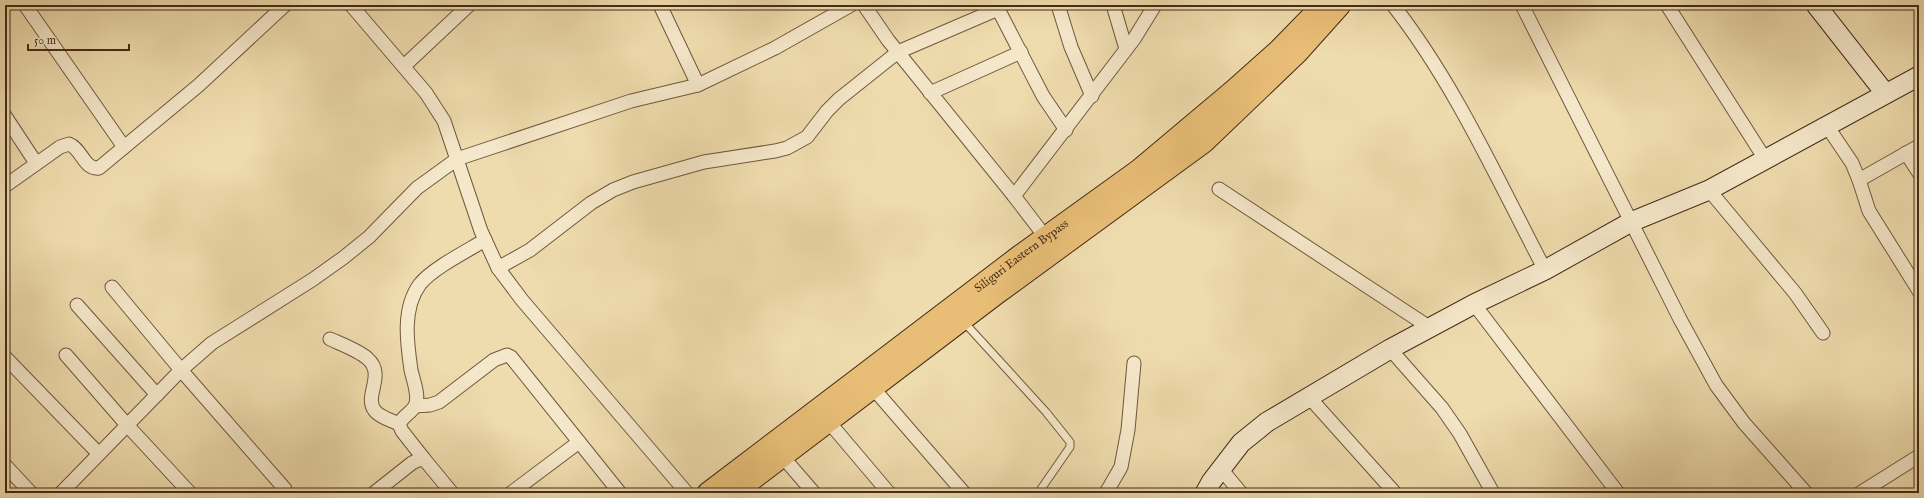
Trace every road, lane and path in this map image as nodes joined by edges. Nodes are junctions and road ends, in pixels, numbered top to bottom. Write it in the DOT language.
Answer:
graph roads {
  1 [pos="25,5"];
  2 [pos="285,5"];
  3 [pos="351,5"];
  4 [pos="469,5"];
  5 [pos="660,5"];
  6 [pos="851,5"];
  7 [pos="1058,5"];
  8 [pos="1113,5"];
  9 [pos="1155,5"];
  10 [pos="1323,5"];
  11 [pos="1340,5"];
  12 [pos="1393,5"];
  13 [pos="1522,5"];
  14 [pos="1667,5"];
  15 [pos="1816,5"];
  16 [pos="867,6"];
  17 [pos="997,7"];
  18 [pos="1126,50"];
  19 [pos="898,52"];
  20 [pos="1021,52"];
  21 [pos="404,66"];
  22 [pos="1918,78"];
  23 [pos="698,85"];
  24 [pos="930,94"];
  25 [pos="1885,94"];
  26 [pos="1092,96"];
  27 [pos="5,116"];
  28 [pos="1827,126"];
  29 [pos="1066,130"];
  30 [pos="1197,134"];
  31 [pos="1919,146"];
  32 [pos="124,147"];
  33 [pos="1906,153"];
  34 [pos="458,159"];
  35 [pos="1764,159"];
  36 [pos="36,163"];
  37 [pos="1919,173"];
  38 [pos="1859,180"];
  39 [pos="5,186"];
  40 [pos="1219,189"];
  41 [pos="1709,190"];
  42 [pos="470,196"];
  43 [pos="1014,196"];
  44 [pos="1631,222"];
  45 [pos="483,235"];
  46 [pos="1051,245"];
  47 [pos="498,268"];
  48 [pos="1545,270"];
  49 [pos="112,287"];
  50 [pos="1919,292"];
  51 [pos="1474,304"];
  52 [pos="77,305"];
  53 [pos="962,320"];
  54 [pos="1429,327"];
  55 [pos="1822,333"];
  56 [pos="330,339"];
  57 [pos="1390,349"];
  58 [pos="66,355"];
  59 [pos="5,357"];
  60 [pos="1134,363"];
  61 [pos="181,370"];
  62 [pos="873,388"];
  63 [pos="157,395"];
  64 [pos="1309,397"];
  65 [pos="415,406"];
  66 [pos="828,421"];
  67 [pos="399,424"];
  68 [pos="127,425"];
  69 [pos="579,442"];
  70 [pos="98,453"];
  71 [pos="782,456"];
  72 [pos="1919,456"];
  73 [pos="424,459"];
  74 [pos="5,465"];
  75 [pos="1221,470"];
  76 [pos="285,489"];
  77 [pos="1041,489"];
  78 [pos="31,493"];
  79 [pos="61,493"];
  80 [pos="190,493"];
  81 [pos="374,493"];
  82 [pos="452,493"];
  83 [pos="511,493"];
  84 [pos="620,493"];
  85 [pos="687,493"];
  86 [pos="708,493"];
  87 [pos="734,493"];
  88 [pos="814,493"];
  89 [pos="889,493"];
  90 [pos="964,493"];
  91 [pos="1106,493"];
  92 [pos="1205,493"];
  93 [pos="1241,493"];
  94 [pos="1396,493"];
  95 [pos="1493,493"];
  96 [pos="1618,493"];
  97 [pos="1806,493"];
  98 [pos="1860,493"];
  1 -- 32 [label="street"];
  2 -- 32 [label="street"];
  3 -- 21 [label="street"];
  4 -- 21 [label="street"];
  5 -- 23 [label="street"];
  6 -- 23 [label="street"];
  7 -- 26 [label="street"];
  8 -- 18 [label="street"];
  9 -- 18 [label="street"];
  10 -- 30 [label="main road, Siliguri Eastern Bypass"];
  11 -- 30 [label="main road, Siliguri Eastern Bypass"];
  12 -- 48 [label="street"];
  13 -- 44 [label="street"];
  14 -- 35 [label="street"];
  15 -- 25 [label="street"];
  16 -- 19 [label="street"];
  17 -- 19 [label="street"];
  17 -- 20 [label="street"];
  18 -- 26 [label="street"];
  19 -- 24 [label="street"];
  19 -- 47 [label="street"];
  20 -- 24 [label="street"];
  20 -- 29 [label="street"];
  21 -- 34 [label="street"];
  22 -- 25 [label="street"];
  23 -- 34 [label="street"];
  24 -- 43 [label="street"];
  25 -- 28 [label="street"];
  26 -- 29 [label="street"];
  27 -- 36 [label="street"];
  28 -- 35 [label="street"];
  28 -- 38 [label="street"];
  29 -- 43 [label="street"];
  30 -- 46 [label="main road, Siliguri Eastern Bypass"];
  31 -- 33 [label="street"];
  32 -- 36 [label="street"];
  33 -- 37 [label="street"];
  33 -- 38 [label="street"];
  34 -- 45 [label="street"];
  34 -- 61 [label="street"];
  35 -- 41 [label="street"];
  36 -- 39 [label="street"];
  38 -- 50 [label="street"];
  40 -- 54 [label="street"];
  41 -- 44 [label="street"];
  41 -- 55 [label="street"];
  42 -- 45 [label="street"];
  43 -- 46 [label="street"];
  44 -- 48 [label="street"];
  44 -- 97 [label="street"];
  45 -- 47 [label="street"];
  45 -- 65 [label="street"];
  46 -- 53 [label="main road, Siliguri Eastern Bypass"];
  46 -- 86 [label="main road, Siliguri Eastern Bypass"];
  47 -- 85 [label="street"];
  48 -- 51 [label="street"];
  49 -- 61 [label="street"];
  51 -- 54 [label="street"];
  51 -- 96 [label="street"];
  52 -- 63 [label="street"];
  53 -- 62 [label="main road, Siliguri Eastern Bypass"];
  53 -- 77 [label="lane"];
  54 -- 57 [label="street"];
  56 -- 67 [label="street"];
  57 -- 64 [label="street"];
  57 -- 95 [label="street"];
  58 -- 68 [label="street"];
  59 -- 70 [label="street"];
  60 -- 91 [label="street"];
  61 -- 63 [label="street"];
  61 -- 76 [label="street"];
  62 -- 66 [label="main road, Siliguri Eastern Bypass"];
  62 -- 90 [label="street"];
  63 -- 68 [label="street"];
  64 -- 75 [label="street"];
  64 -- 94 [label="street"];
  65 -- 67 [label="street"];
  65 -- 69 [label="street"];
  66 -- 71 [label="main road, Siliguri Eastern Bypass"];
  66 -- 89 [label="street"];
  67 -- 73 [label="street"];
  68 -- 70 [label="street"];
  68 -- 80 [label="street"];
  69 -- 83 [label="street"];
  69 -- 84 [label="street"];
  70 -- 79 [label="street"];
  71 -- 87 [label="main road, Siliguri Eastern Bypass"];
  71 -- 88 [label="street"];
  72 -- 98 [label="street"];
  73 -- 81 [label="street"];
  73 -- 82 [label="street"];
  74 -- 78 [label="street"];
  75 -- 92 [label="street"];
  75 -- 93 [label="street"];
}
